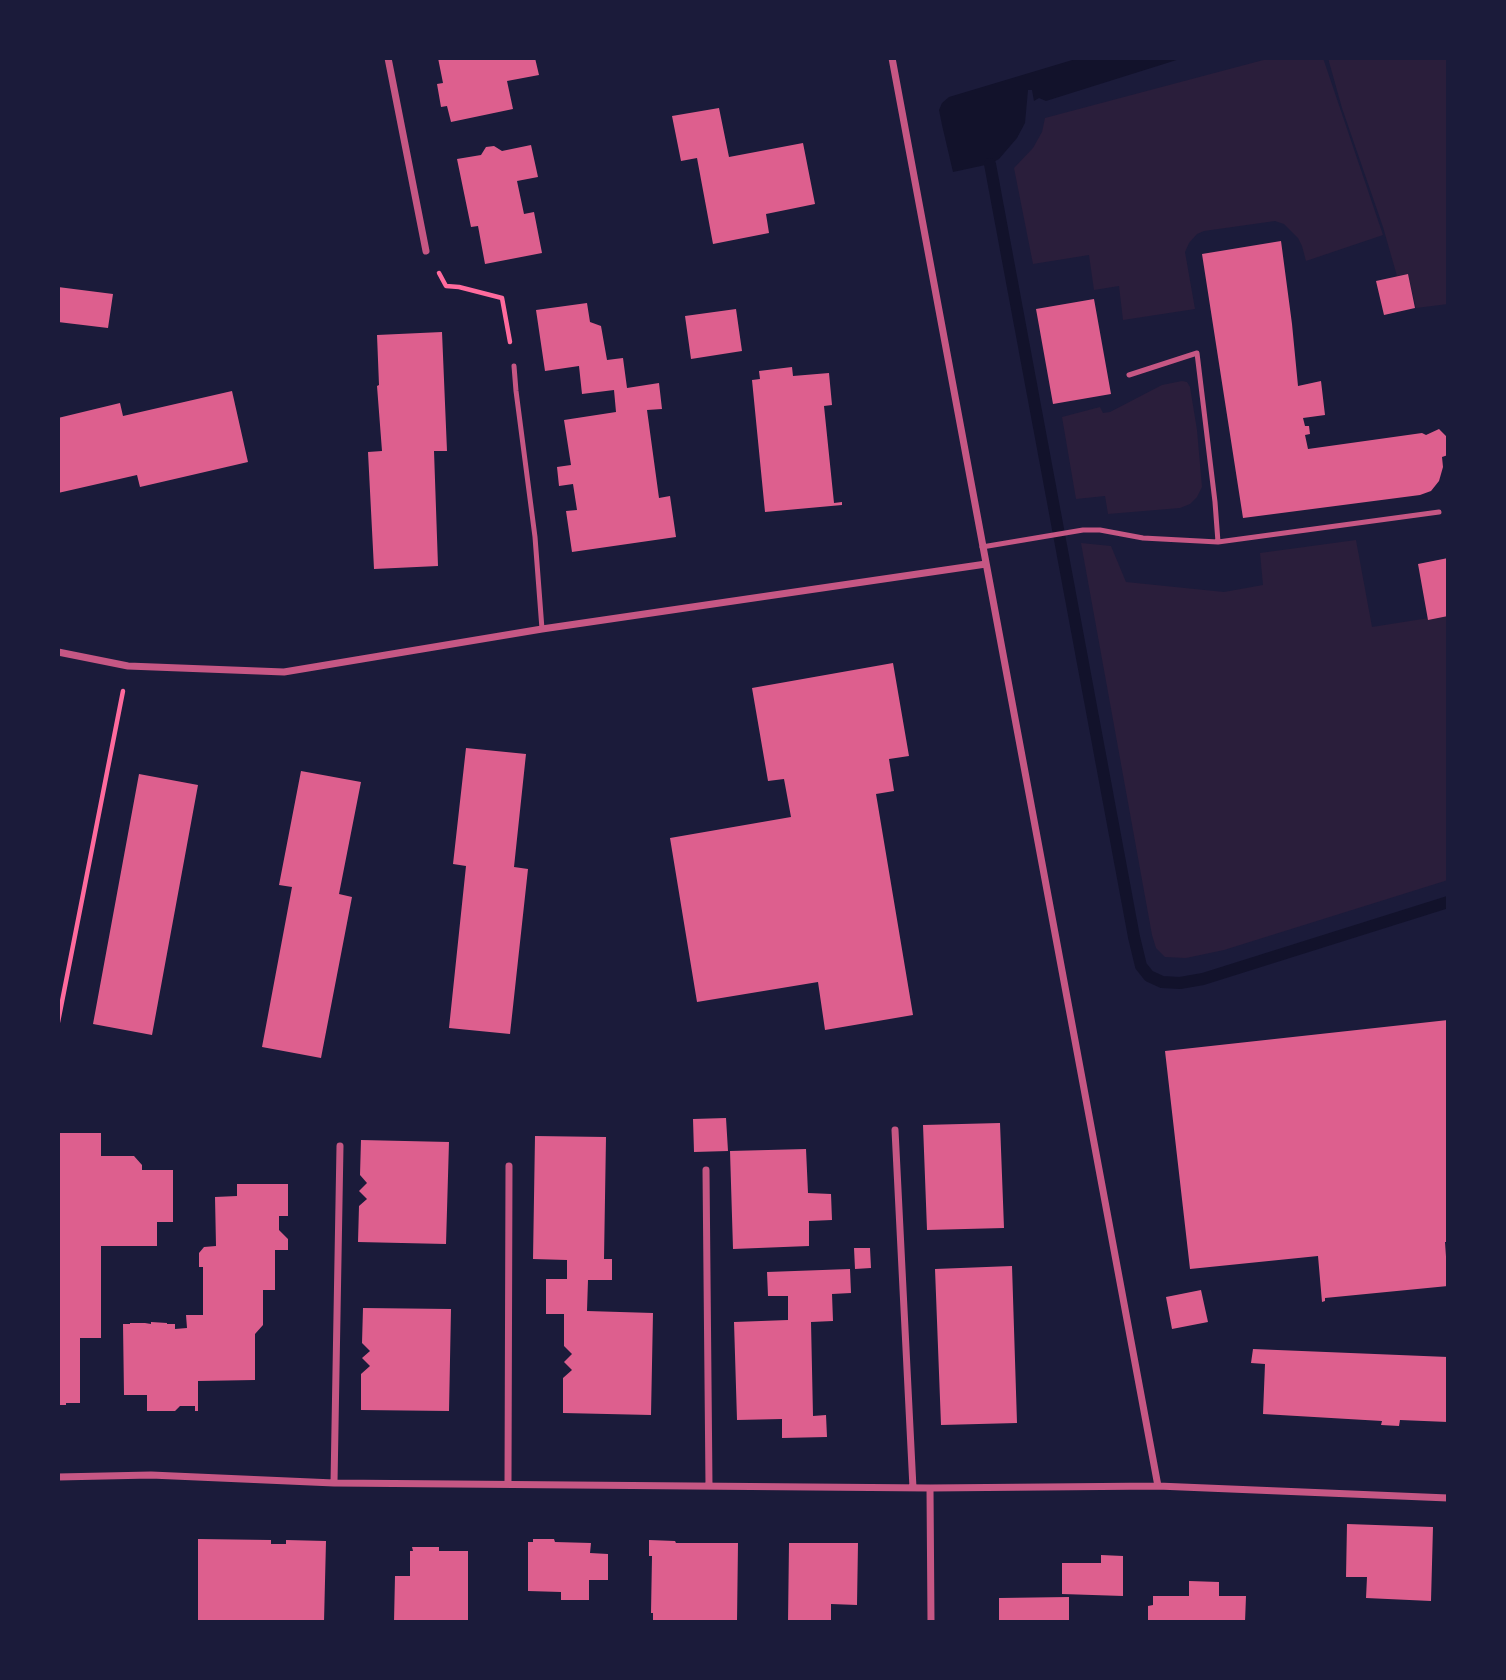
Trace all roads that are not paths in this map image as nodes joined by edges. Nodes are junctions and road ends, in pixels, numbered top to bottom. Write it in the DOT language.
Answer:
graph roads {
  1 [pos="388,58"];
  2 [pos="892,58"];
  3 [pos="426,251"];
  4 [pos="514,366"];
  5 [pos="1129,375"];
  6 [pos="1439,512"];
  7 [pos="1218,542"];
  8 [pos="982,547"];
  9 [pos="986,564"];
  10 [pos="542,629"];
  11 [pos="58,652"];
  12 [pos="895,1130"];
  13 [pos="340,1146"];
  14 [pos="509,1166"];
  15 [pos="706,1170"];
  16 [pos="58,1477"];
  17 [pos="334,1483"];
  18 [pos="508,1484"];
  19 [pos="709,1486"];
  20 [pos="1158,1486"];
  21 [pos="913,1488"];
  22 [pos="930,1488"];
  23 [pos="1448,1497"];
  24 [pos="931,1622"];
  1 -- 3 [label="street"];
  2 -- 8 [label="street"];
  4 -- 10 [label="lane"];
  5 -- 7 [label="lane"];
  6 -- 7 [label="lane"];
  7 -- 8 [label="lane"];
  8 -- 9 [label="street"];
  9 -- 10 [label="street"];
  9 -- 20 [label="street"];
  10 -- 11 [label="street"];
  12 -- 21 [label="street"];
  13 -- 17 [label="street"];
  14 -- 18 [label="street"];
  15 -- 19 [label="street"];
  16 -- 17 [label="street"];
  17 -- 18 [label="street"];
  18 -- 19 [label="street"];
  19 -- 21 [label="street"];
  20 -- 22 [label="street"];
  20 -- 23 [label="street"];
  21 -- 22 [label="street"];
  22 -- 24 [label="street"];
}
